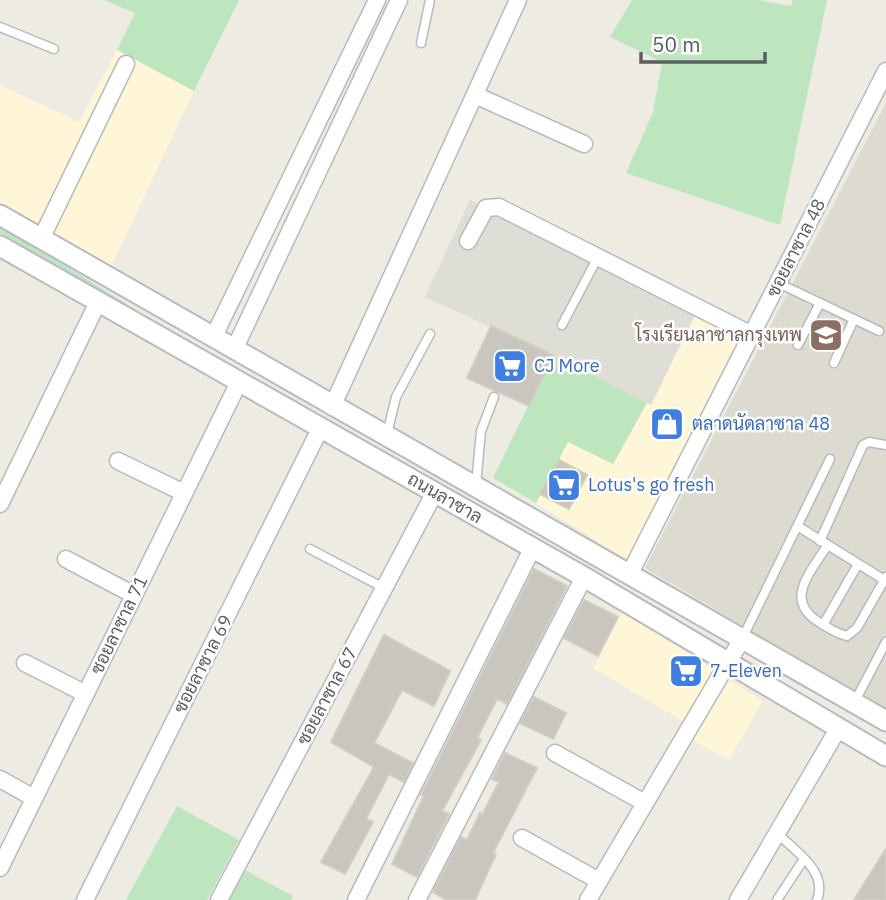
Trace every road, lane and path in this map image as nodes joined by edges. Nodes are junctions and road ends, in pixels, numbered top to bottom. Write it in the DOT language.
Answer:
graph roads {
  1 [pos="377,0"];
  2 [pos="399,0"];
  3 [pos="430,0"];
  4 [pos="518,0"];
  5 [pos="0,27"];
  6 [pos="421,43"];
  7 [pos="54,48"];
  8 [pos="126,64"];
  9 [pos="886,71"];
  10 [pos="475,95"];
  11 [pos="584,144"];
  12 [pos="0,215"];
  13 [pos="41,239"];
  14 [pos="468,241"];
  15 [pos="0,246"];
  16 [pos="598,257"];
  17 [pos="96,270"];
  18 [pos="778,283"];
  19 [pos="98,302"];
  20 [pos="820,303"];
  21 [pos="854,319"];
  22 [pos="562,324"];
  23 [pos="879,331"];
  24 [pos="430,334"];
  25 [pos="752,335"];
  26 [pos="224,344"];
  27 [pos="797,345"];
  28 [pos="175,346"];
  29 [pos="194,358"];
  30 [pos="834,363"];
  31 [pos="239,382"];
  32 [pos="494,397"];
  33 [pos="332,407"];
  34 [pos="297,414"];
  35 [pos="321,427"];
  36 [pos="386,438"];
  37 [pos="886,445"];
  38 [pos="830,459"];
  39 [pos="118,461"];
  40 [pos="475,487"];
  41 [pos="428,488"];
  42 [pos="184,493"];
  43 [pos="0,504"];
  44 [pos="799,527"];
  45 [pos="823,543"];
  46 [pos="310,549"];
  47 [pos="532,549"];
  48 [pos="66,559"];
  49 [pos="858,564"];
  50 [pos="629,575"];
  51 [pos="584,577"];
  52 [pos="886,579"];
  53 [pos="384,588"];
  54 [pos="134,595"];
  55 [pos="823,625"];
  56 [pos="742,639"];
  57 [pos="886,642"];
  58 [pos="24,663"];
  59 [pos="728,664"];
  60 [pos="86,694"];
  61 [pos="854,703"];
  62 [pos="886,722"];
  63 [pos="838,729"];
  64 [pos="555,753"];
  65 [pos="886,756"];
  66 [pos="0,779"];
  67 [pos="34,798"];
  68 [pos="645,803"];
  69 [pos="777,834"];
  70 [pos="523,838"];
  71 [pos="804,859"];
  72 [pos="0,868"];
  73 [pos="599,881"];
  74 [pos="85,900"];
  75 [pos="219,900"];
  76 [pos="356,900"];
  77 [pos="417,900"];
  78 [pos="588,900"];
  79 [pos="738,900"];
  80 [pos="777,900"];
  81 [pos="817,900"];
  1 -- 26 [label="street"];
  2 -- 26 [label="street"];
  3 -- 6 [label="lane"];
  4 -- 10 [label="street"];
  5 -- 7 [label="lane"];
  8 -- 13 [label="street"];
  9 -- 18 [label="street, ซอยลาซาล 48"];
  10 -- 11 [label="street"];
  10 -- 33 [label="street"];
  12 -- 13 [label="street, ถนนลาซาล"];
  13 -- 17 [label="street, ถนนลาซาล"];
  14 -- 16 [label="street"];
  15 -- 19 [label="street, ถนนลาซาล"];
  16 -- 22 [label="lane"];
  16 -- 25 [label="street"];
  17 -- 26 [label="street, ถนนลาซาล"];
  17 -- 28 [label="street"];
  18 -- 20 [label="lane"];
  18 -- 25 [label="street, ซอยลาซาล 48"];
  19 -- 28 [label="street, ถนนลาซาล"];
  19 -- 43 [label="street"];
  20 -- 21 [label="lane"];
  20 -- 27 [label="lane"];
  21 -- 23 [label="lane"];
  21 -- 30 [label="lane"];
  24 -- 36 [label="lane"];
  25 -- 50 [label="street, ซอยลาซาล 48"];
  26 -- 29 [label="street"];
  26 -- 33 [label="street, ถนนลาซาล"];
  26 -- 34 [label="street"];
  28 -- 29 [label="street, ถนนลาซาล"];
  29 -- 31 [label="street, ถนนลาซาล"];
  31 -- 34 [label="street, ถนนลาซาล"];
  31 -- 42 [label="street, ซอยลาซาล 71"];
  32 -- 40 [label="lane"];
  33 -- 36 [label="street, ถนนลาซาล"];
  33 -- 41 [label="street"];
  34 -- 35 [label="street, ถนนลาซาล"];
  35 -- 41 [label="street, ถนนลาซาล"];
  35 -- 74 [label="street, ซอยลาซาล 69"];
  36 -- 40 [label="street, ถนนลาซาล"];
  37 -- 45 [label="lane"];
  38 -- 44 [label="lane"];
  39 -- 42 [label="street"];
  40 -- 50 [label="street, ถนนลาซาล"];
  41 -- 47 [label="street, ถนนลาซาล"];
  41 -- 53 [label="street, ซอยลาซาล 67"];
  42 -- 54 [label="street, ซอยลาซาล 71"];
  44 -- 45 [label="lane"];
  44 -- 56 [label="lane"];
  45 -- 49 [label="lane"];
  45 -- 55 [label="lane"];
  46 -- 53 [label="lane"];
  47 -- 51 [label="street, ถนนลาซาล"];
  47 -- 76 [label="street"];
  48 -- 54 [label="street"];
  49 -- 52 [label="lane"];
  49 -- 55 [label="lane"];
  50 -- 56 [label="street, ถนนลาซาล"];
  51 -- 59 [label="street, ถนนลาซาล"];
  51 -- 77 [label="street"];
  52 -- 55 [label="lane"];
  53 -- 75 [label="street, ซอยลาซาล 67"];
  54 -- 60 [label="street, ซอยลาซาล 71"];
  56 -- 59 [label="street"];
  56 -- 61 [label="street, ถนนลาซาล"];
  57 -- 61 [label="lane"];
  58 -- 60 [label="street"];
  59 -- 63 [label="street, ถนนลาซาล"];
  59 -- 68 [label="street"];
  60 -- 67 [label="street, ซอยลาซาล 71"];
  61 -- 62 [label="street, ถนนลาซาล"];
  61 -- 63 [label="street"];
  63 -- 65 [label="street, ถนนลาซาล"];
  63 -- 69 [label="street"];
  64 -- 68 [label="street"];
  66 -- 67 [label="street"];
  67 -- 72 [label="street, ซอยลาซาล 71"];
  68 -- 73 [label="street"];
  69 -- 71 [label="lane"];
  69 -- 79 [label="street"];
  70 -- 73 [label="street"];
  71 -- 80 [label="lane"];
  71 -- 81 [label="lane"];
  73 -- 78 [label="street"];
}
